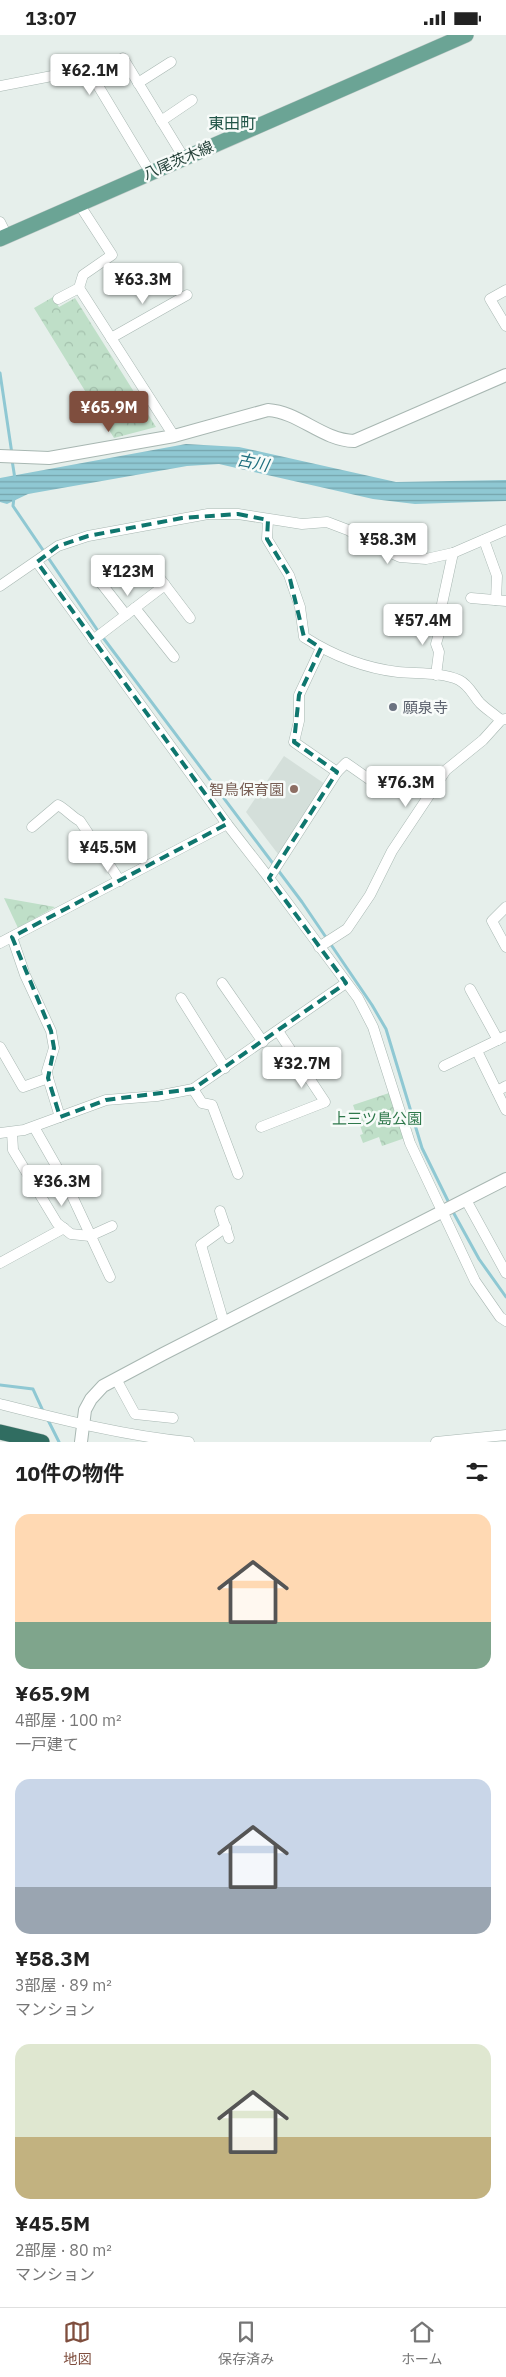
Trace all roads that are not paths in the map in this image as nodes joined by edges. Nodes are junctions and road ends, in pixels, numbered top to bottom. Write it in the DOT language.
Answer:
graph roads {
  1 [pos="466,35"];
  2 [pos="123,59"];
  3 [pos="171,62"];
  4 [pos="138,83"];
  5 [pos="0,86"];
  6 [pos="192,101"];
  7 [pos="161,121"];
  8 [pos="184,158"];
  9 [pos="150,172"];
  10 [pos="79,204"];
  11 [pos="0,222"];
  12 [pos="3,238"];
  13 [pos="79,288"];
  14 [pos="506,291"];
  15 [pos="187,295"];
  16 [pos="58,299"];
  17 [pos="506,326"];
  18 [pos="111,338"];
  19 [pos="506,375"];
  20 [pos="174,436"];
  21 [pos="7,457"];
  22 [pos="268,520"];
  23 [pos="506,530"];
  24 [pos="484,539"];
  25 [pos="453,553"];
  26 [pos="40,560"];
  27 [pos="149,564"];
  28 [pos="102,583"];
  29 [pos="165,585"];
  30 [pos="0,586"];
  31 [pos="471,598"];
  32 [pos="501,601"];
  33 [pos="442,603"];
  34 [pos="135,608"];
  35 [pos="126,615"];
  36 [pos="190,618"];
  37 [pos="442,623"];
  38 [pos="96,638"];
  39 [pos="321,648"];
  40 [pos="174,657"];
  41 [pos="436,675"];
  42 [pos="503,720"];
  43 [pos="336,772"];
  44 [pos="376,784"];
  45 [pos="227,824"];
  46 [pos="32,827"];
  47 [pos="271,875"];
  48 [pos="120,881"];
  49 [pos="506,907"];
  50 [pos="12,937"];
  51 [pos="0,943"];
  52 [pos="321,946"];
  53 [pos="506,947"];
  54 [pos="222,983"];
  55 [pos="346,983"];
  56 [pos="470,989"];
  57 [pos="181,998"];
  58 [pos="278,1031"];
  59 [pos="502,1038"];
  60 [pos="263,1042"];
  61 [pos="0,1047"];
  62 [pos="477,1051"];
  63 [pos="444,1066"];
  64 [pos="225,1068"];
  65 [pos="48,1078"];
  66 [pos="501,1088"];
  67 [pos="193,1089"];
  68 [pos="506,1110"];
  69 [pos="60,1117"];
  70 [pos="34,1127"];
  71 [pos="261,1127"];
  72 [pos="12,1132"];
  73 [pos="0,1133"];
  74 [pos="238,1174"];
  75 [pos="506,1179"];
  76 [pos="453,1207"];
  77 [pos="220,1211"];
  78 [pos="112,1226"];
  79 [pos="64,1228"];
  80 [pos="90,1236"];
  81 [pos="0,1263"];
  82 [pos="506,1273"];
  83 [pos="110,1277"];
  84 [pos="506,1321"];
  85 [pos="224,1323"];
  86 [pos="116,1379"];
  87 [pos="0,1404"];
  88 [pos="173,1418"];
  89 [pos="83,1425"];
  90 [pos="0,1432"];
  91 [pos="506,1435"];
  92 [pos="153,1440"];
  93 [pos="42,1442"];
  94 [pos="81,1442"];
  95 [pos="189,1442"];
  96 [pos="436,1442"];
  1 -- 8 [label="main road, 八尾茨木線"];
  2 -- 4 [label="street"];
  3 -- 4 [label="street"];
  4 -- 7 [label="street"];
  5 -- 9 [label="street"];
  6 -- 7 [label="street"];
  7 -- 8 [label="street"];
  8 -- 9 [label="main road, 八尾茨木線"];
  9 -- 10 [label="main road, 八尾茨木線"];
  10 -- 12 [label="main road, 八尾茨木線"];
  10 -- 13 [label="street"];
  11 -- 12 [label="street"];
  13 -- 16 [label="street"];
  13 -- 18 [label="street"];
  14 -- 17 [label="street"];
  15 -- 18 [label="street"];
  18 -- 20 [label="street"];
  19 -- 20 [label="street"];
  20 -- 21 [label="street"];
  22 -- 25 [label="street"];
  22 -- 26 [label="street"];
  22 -- 39 [label="street"];
  23 -- 24 [label="street"];
  24 -- 25 [label="street"];
  24 -- 32 [label="street"];
  25 -- 33 [label="street"];
  26 -- 30 [label="street"];
  26 -- 38 [label="street"];
  27 -- 29 [label="street"];
  28 -- 35 [label="street"];
  29 -- 34 [label="street"];
  29 -- 36 [label="street"];
  31 -- 32 [label="street"];
  34 -- 35 [label="street"];
  34 -- 40 [label="street"];
  35 -- 38 [label="street"];
  37 -- 41 [label="street"];
  38 -- 45 [label="street"];
  39 -- 41 [label="street"];
  39 -- 43 [label="street"];
  41 -- 42 [label="street"];
  42 -- 52 [label="street"];
  43 -- 44 [label="street"];
  43 -- 47 [label="street"];
  45 -- 47 [label="street"];
  45 -- 48 [label="street"];
  46 -- 48 [label="street"];
  47 -- 52 [label="street"];
  48 -- 50 [label="street"];
  49 -- 53 [label="street"];
  50 -- 51 [label="street"];
  50 -- 65 [label="street"];
  52 -- 55 [label="street"];
  54 -- 60 [label="street"];
  55 -- 58 [label="street"];
  55 -- 76 [label="street"];
  56 -- 59 [label="street"];
  57 -- 64 [label="street"];
  58 -- 60 [label="street"];
  58 -- 71 [label="street"];
  59 -- 62 [label="street"];
  60 -- 64 [label="street"];
  61 -- 65 [label="street"];
  62 -- 63 [label="street"];
  62 -- 66 [label="street"];
  64 -- 67 [label="street"];
  65 -- 69 [label="street"];
  66 -- 68 [label="street"];
  67 -- 69 [label="street"];
  67 -- 74 [label="street"];
  69 -- 70 [label="street"];
  70 -- 72 [label="street"];
  70 -- 80 [label="street"];
  72 -- 73 [label="street"];
  72 -- 79 [label="street"];
  75 -- 76 [label="street"];
  76 -- 82 [label="street"];
  76 -- 84 [label="street"];
  76 -- 85 [label="street"];
  77 -- 85 [label="street"];
  78 -- 80 [label="street"];
  79 -- 80 [label="street"];
  79 -- 81 [label="street"];
  80 -- 83 [label="street"];
  85 -- 86 [label="street"];
  86 -- 88 [label="street"];
  86 -- 89 [label="street"];
  87 -- 89 [label="street"];
  89 -- 92 [label="street"];
  89 -- 94 [label="street"];
  90 -- 93 [label="highway"];
  91 -- 96 [label="street"];
  92 -- 95 [label="street"];
}
